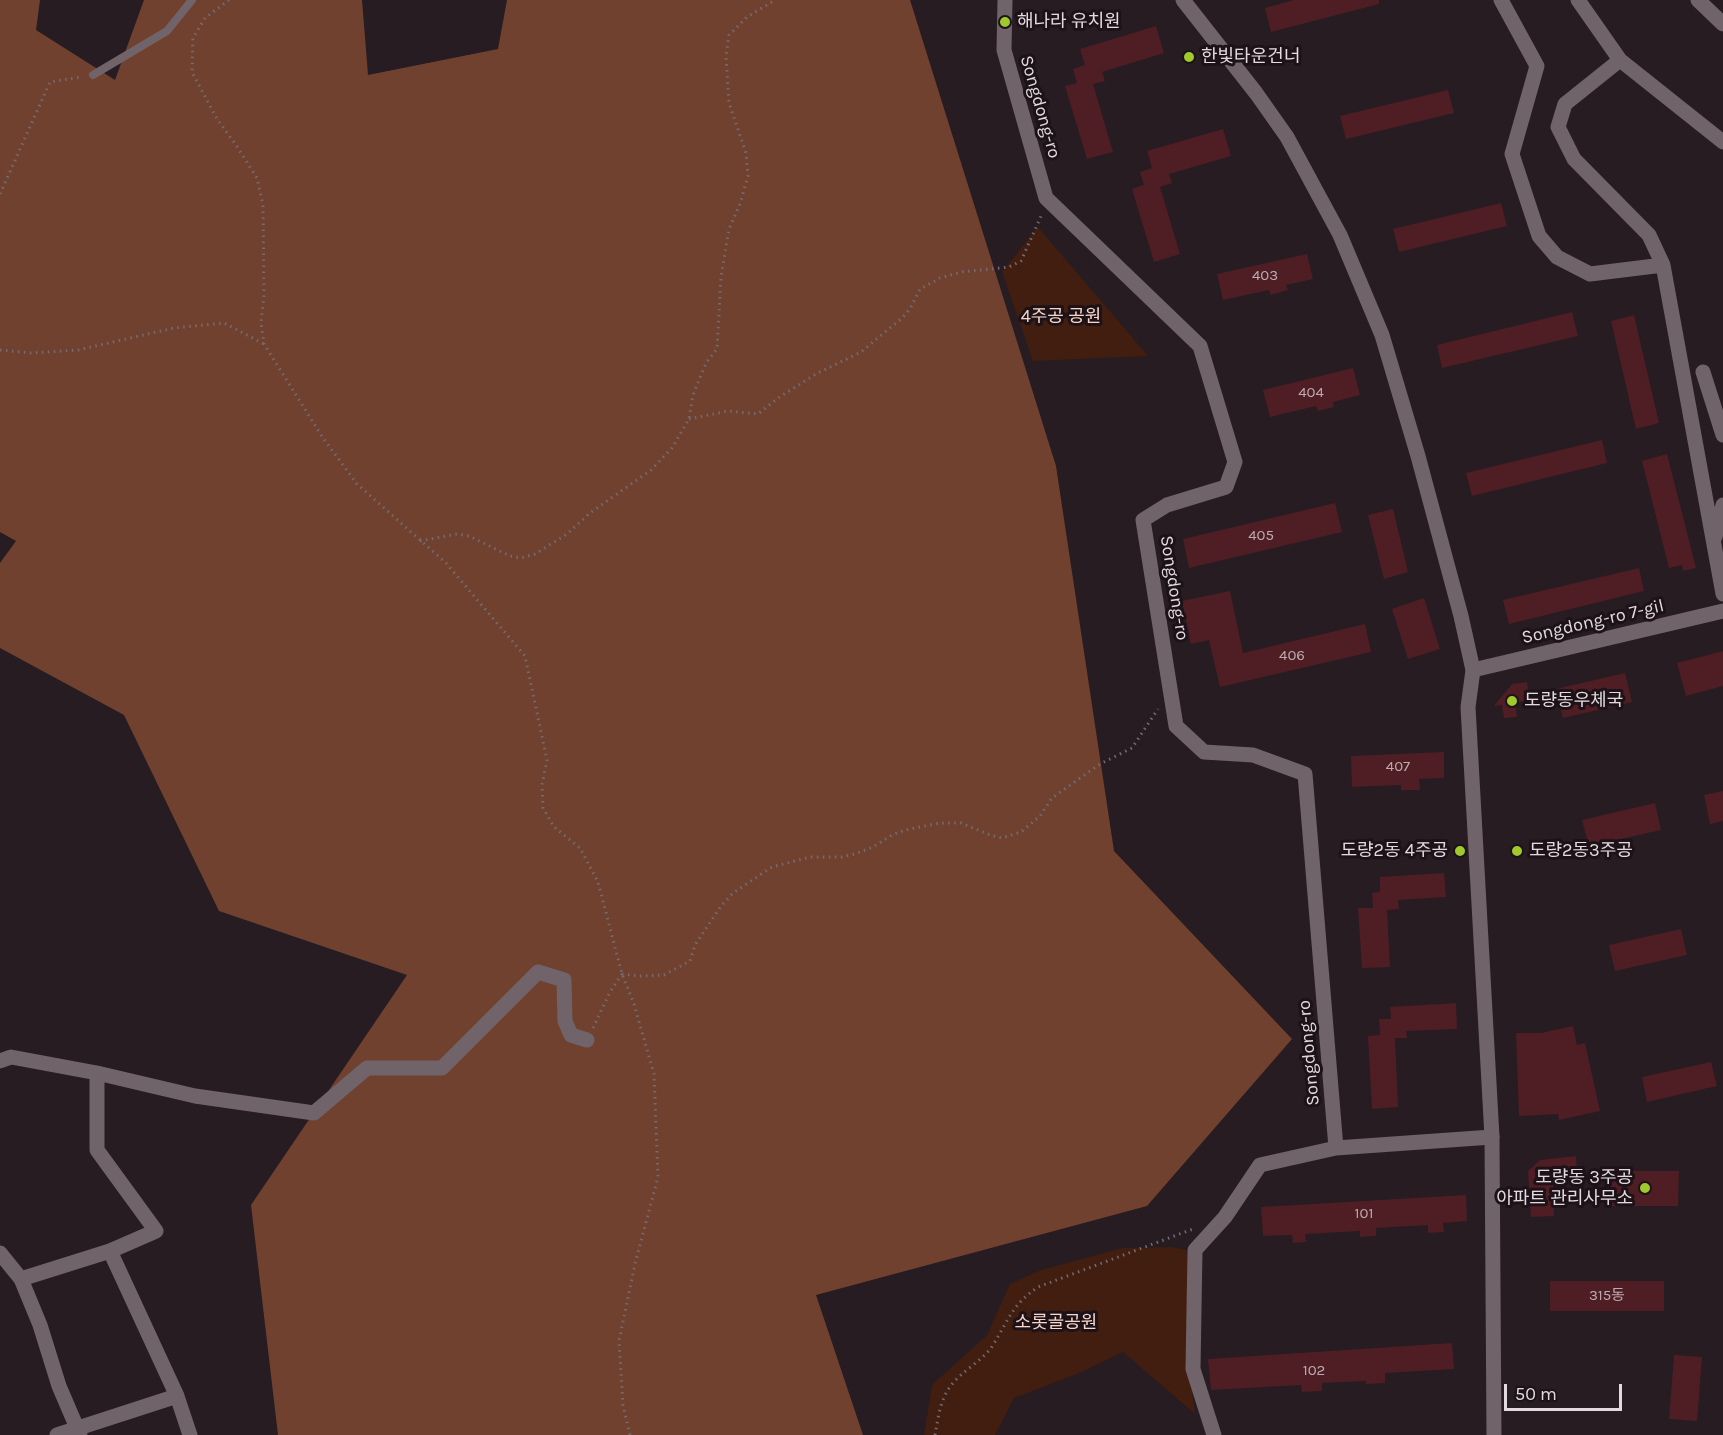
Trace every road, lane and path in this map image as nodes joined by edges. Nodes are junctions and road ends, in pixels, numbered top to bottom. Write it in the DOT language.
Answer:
graph roads {
  1 [pos="192,0"];
  2 [pos="229,0"];
  3 [pos="775,0"];
  4 [pos="1005,0"];
  5 [pos="1184,0"];
  6 [pos="1501,0"];
  7 [pos="1578,0"];
  8 [pos="1698,0"];
  9 [pos="1723,24"];
  10 [pos="1620,60"];
  11 [pos="93,75"];
  12 [pos="1723,142"];
  13 [pos="0,194"];
  14 [pos="1056,207"];
  15 [pos="1662,265"];
  16 [pos="264,344"];
  17 [pos="0,351"];
  18 [pos="1703,372"];
  19 [pos="689,419"];
  20 [pos="1723,435"];
  21 [pos="1723,505"];
  22 [pos="420,541"];
  23 [pos="1714,543"];
  24 [pos="1723,594"];
  25 [pos="1723,611"];
  26 [pos="1473,670"];
  27 [pos="1171,696"];
  28 [pos="622,974"];
  29 [pos="586,1040"];
  30 [pos="0,1061"];
  31 [pos="97,1073"];
  32 [pos="1492,1137"];
  33 [pos="1336,1148"];
  34 [pos="1218,1224"];
  35 [pos="110,1251"];
  36 [pos="0,1253"];
  37 [pos="21,1279"];
  38 [pos="177,1396"];
  39 [pos="79,1432"];
  40 [pos="57,1435"];
  41 [pos="190,1435"];
  42 [pos="630,1435"];
  43 [pos="934,1435"];
  44 [pos="1214,1435"];
  45 [pos="1494,1435"];
  1 -- 11 [label="lane"];
  2 -- 16 [label="path"];
  3 -- 19 [label="path"];
  4 -- 14 [label="street, Songdong-ro"];
  5 -- 26 [label="street"];
  6 -- 15 [label="street"];
  7 -- 10 [label="street"];
  8 -- 9 [label="street"];
  10 -- 12 [label="street"];
  10 -- 15 [label="street"];
  11 -- 13 [label="path"];
  14 -- 19 [label="path"];
  14 -- 27 [label="street, Songdong-ro"];
  15 -- 23 [label="street"];
  16 -- 17 [label="path"];
  16 -- 22 [label="path"];
  18 -- 20 [label="street"];
  19 -- 22 [label="path"];
  21 -- 23 [label="street"];
  22 -- 28 [label="path"];
  23 -- 24 [label="street"];
  25 -- 26 [label="street, Songdong-ro 7-gil"];
  26 -- 32 [label="street"];
  27 -- 28 [label="path"];
  27 -- 33 [label="street, Songdong-ro"];
  28 -- 29 [label="path"];
  28 -- 42 [label="path"];
  29 -- 31 [label="street"];
  30 -- 31 [label="street"];
  31 -- 35 [label="street"];
  32 -- 33 [label="street"];
  32 -- 45 [label="street"];
  33 -- 34 [label="street"];
  34 -- 43 [label="path"];
  34 -- 44 [label="street"];
  35 -- 37 [label="street"];
  35 -- 38 [label="street"];
  36 -- 37 [label="street"];
  37 -- 39 [label="street"];
  38 -- 39 [label="street"];
  38 -- 41 [label="street"];
  39 -- 40 [label="street"];
}
